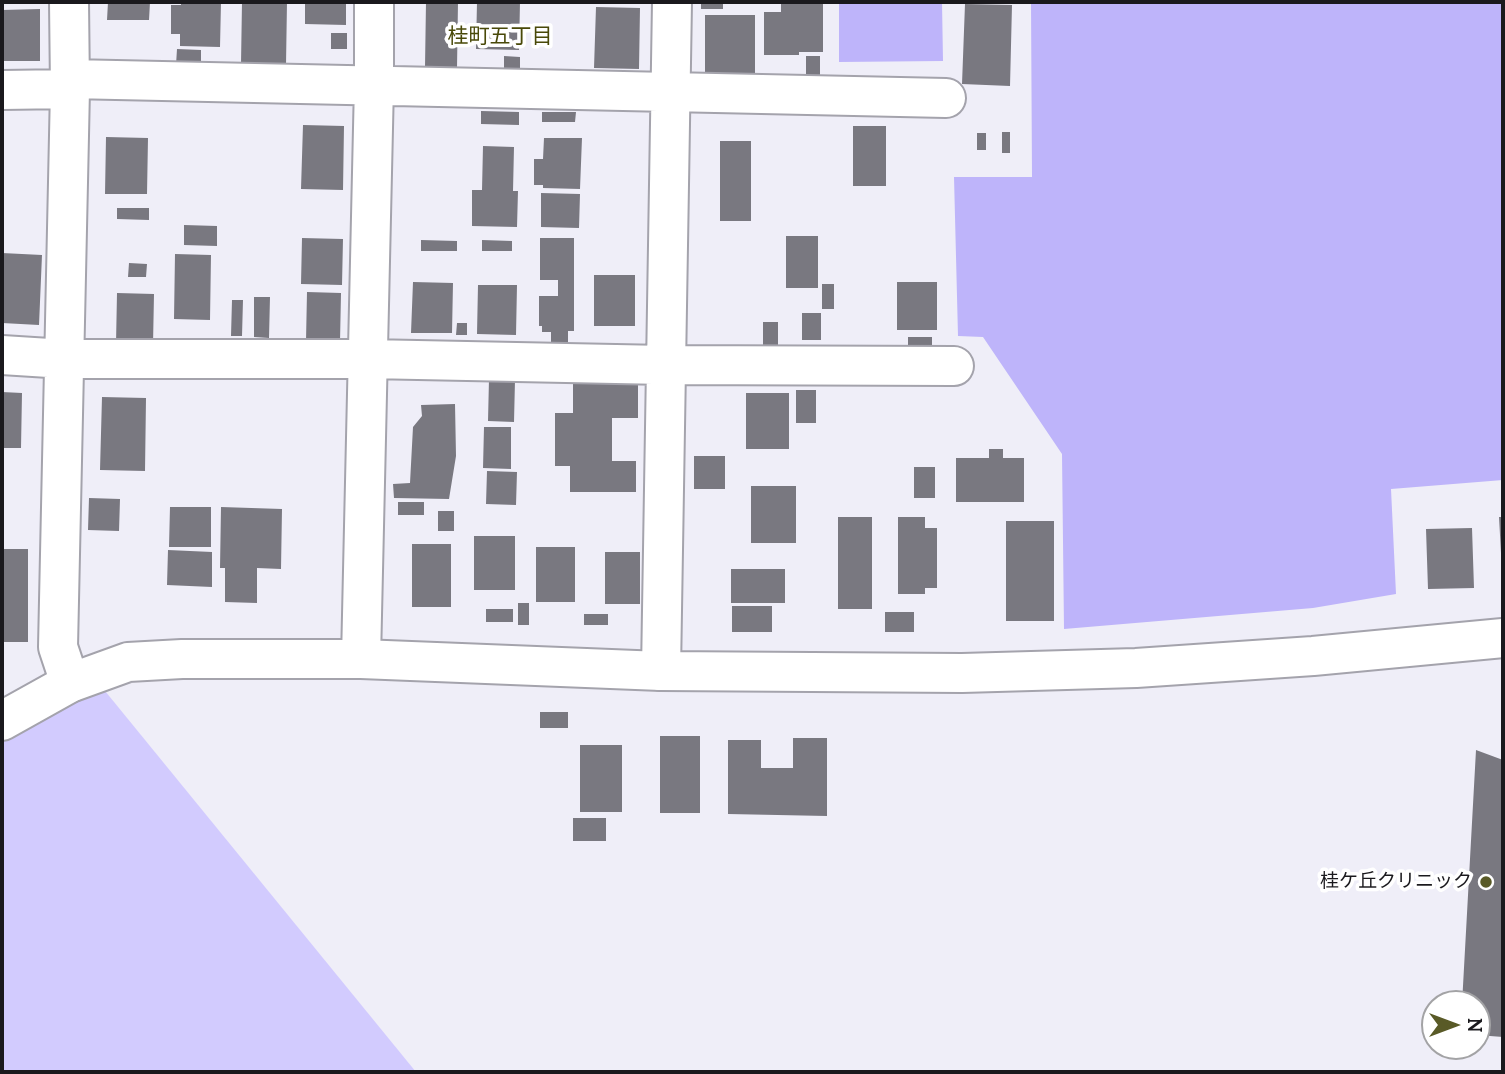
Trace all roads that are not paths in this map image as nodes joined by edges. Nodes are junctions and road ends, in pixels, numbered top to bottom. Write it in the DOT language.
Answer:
graph roads {
  1 [pos="69,2"];
  2 [pos="374,2"];
  3 [pos="672,2"];
  4 [pos="70,84"];
  5 [pos="374,84"];
  6 [pos="2,90"];
  7 [pos="671,92"];
  8 [pos="946,98"];
  9 [pos="2,355"];
  10 [pos="65,359"];
  11 [pos="368,359"];
  12 [pos="666,365"];
  13 [pos="954,366"];
  14 [pos="1503,638"];
  15 [pos="361,659"];
  16 [pos="661,671"];
  17 [pos="70,683"];
  18 [pos="2,721"];
  1 -- 4 [label="street"];
  2 -- 5 [label="street"];
  3 -- 7 [label="street"];
  4 -- 5 [label="street"];
  4 -- 6 [label="street"];
  4 -- 10 [label="street"];
  5 -- 7 [label="street"];
  5 -- 11 [label="street"];
  7 -- 8 [label="street"];
  7 -- 12 [label="street"];
  9 -- 10 [label="street"];
  10 -- 11 [label="street"];
  10 -- 17 [label="street"];
  11 -- 12 [label="street"];
  11 -- 15 [label="street"];
  12 -- 13 [label="street"];
  12 -- 16 [label="street"];
  14 -- 16 [label="street"];
  15 -- 16 [label="street"];
  15 -- 17 [label="street"];
  17 -- 18 [label="street"];
}
